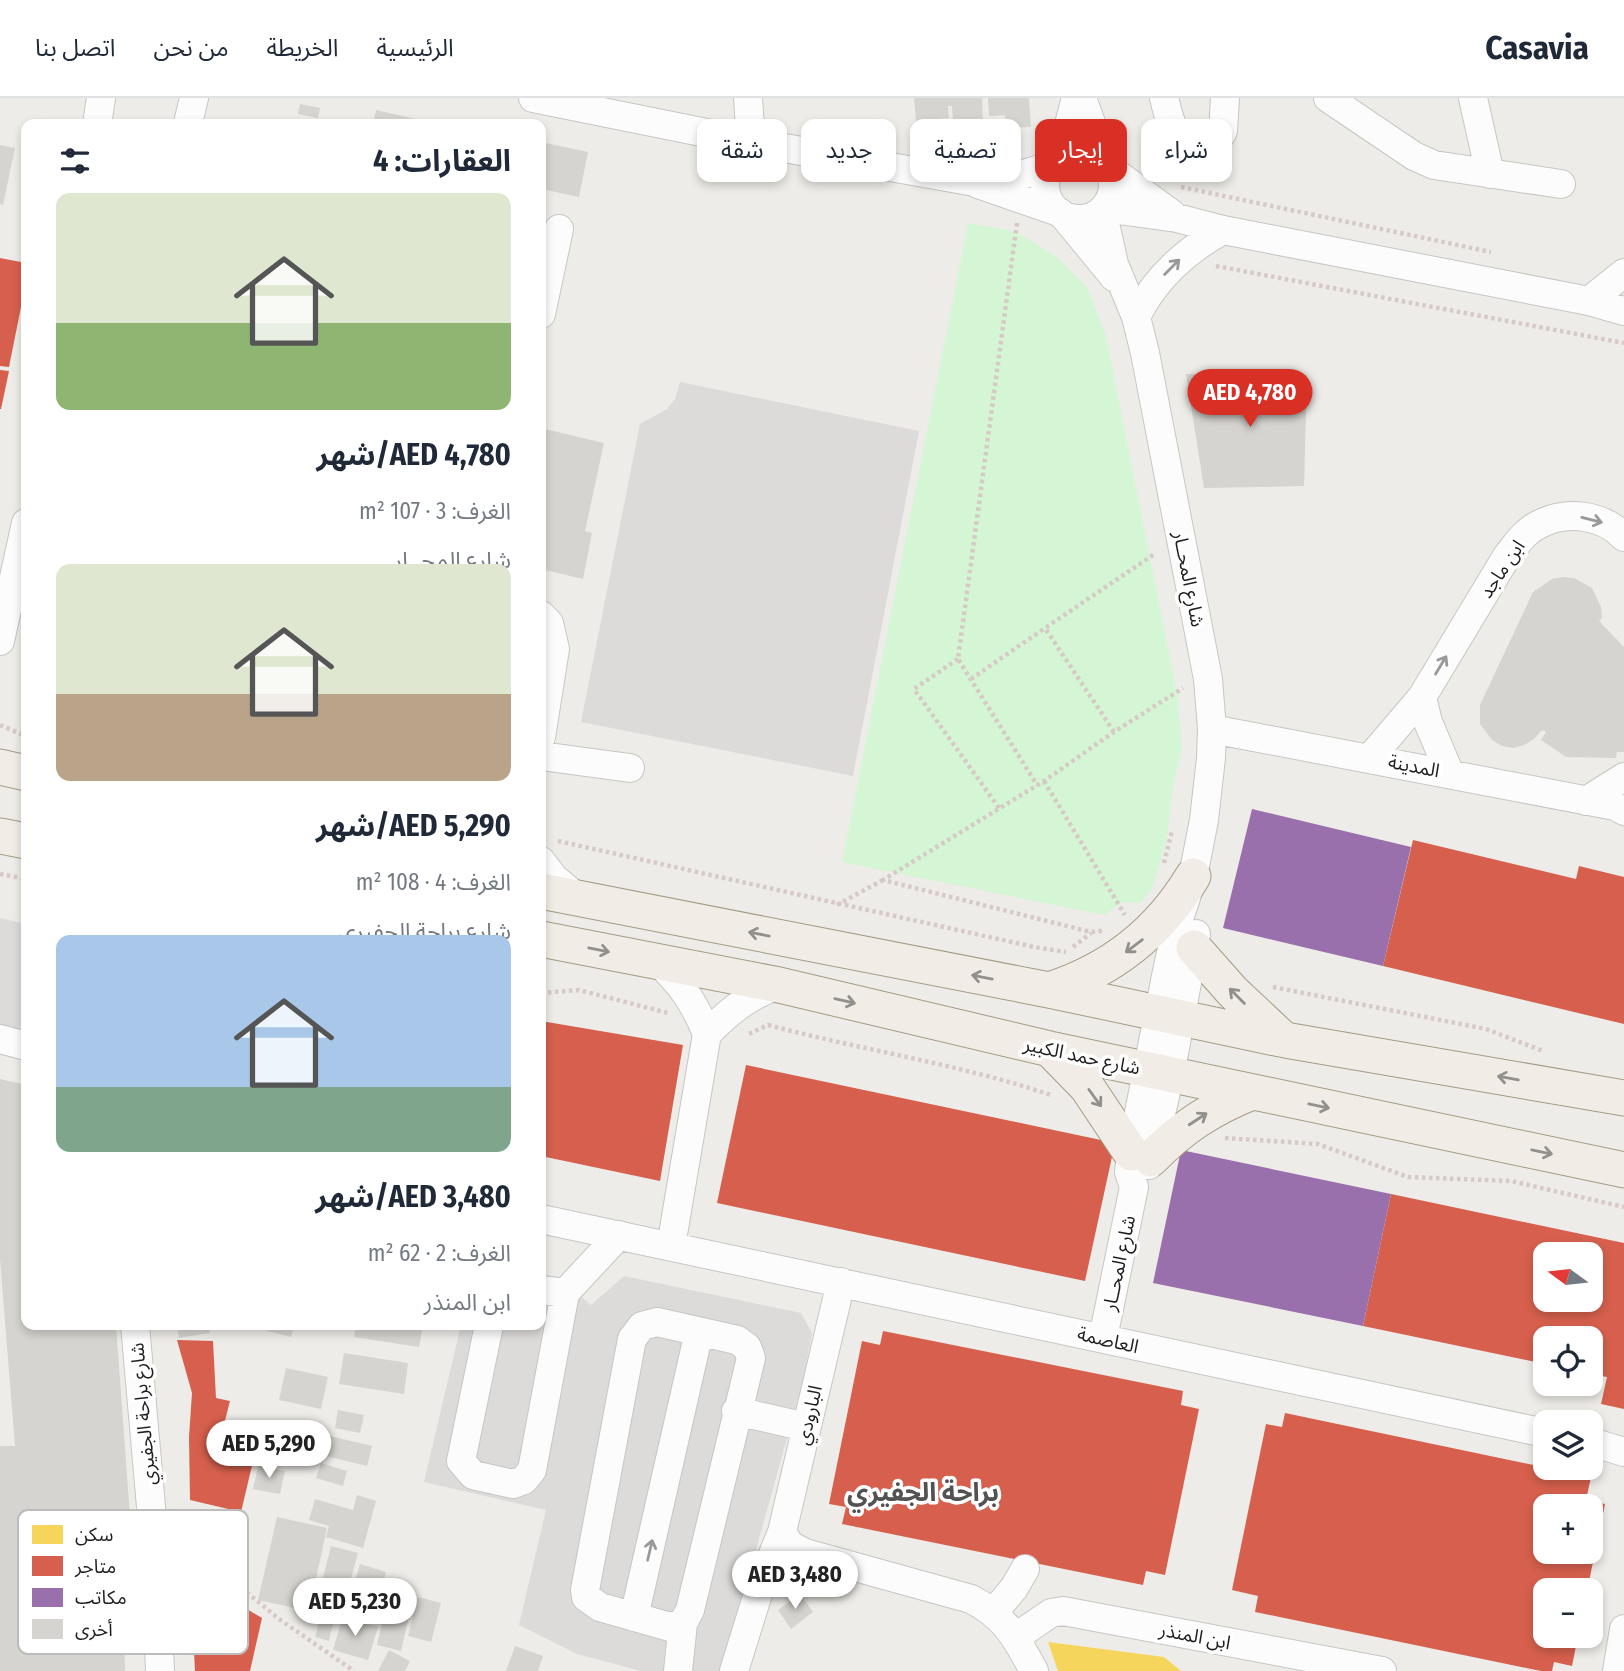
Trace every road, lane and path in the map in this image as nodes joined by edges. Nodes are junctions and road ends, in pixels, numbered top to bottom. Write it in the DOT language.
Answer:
graph roads {
  1 [pos="101,98"];
  2 [pos="194,98"];
  3 [pos="533,98"];
  4 [pos="748,98"];
  5 [pos="1076,98"];
  6 [pos="1082,98"];
  7 [pos="1164,98"];
  8 [pos="1225,98"];
  9 [pos="1328,98"];
  10 [pos="1473,98"];
  11 [pos="180,115"];
  12 [pos="98,119"];
  13 [pos="749,119"];
  14 [pos="1070,119"];
  15 [pos="1090,119"];
  16 [pos="697,131"];
  17 [pos="787,148"];
  18 [pos="910,170"];
  19 [pos="1490,174"];
  20 [pos="1127,181"];
  21 [pos="972,182"];
  22 [pos="1046,182"];
  23 [pos="1112,182"];
  24 [pos="1561,184"];
  25 [pos="1177,186"];
  26 [pos="1103,209"];
  27 [pos="1061,213"];
  28 [pos="1177,218"];
  29 [pos="1009,221"];
  30 [pos="1017,223"];
  31 [pos="1024,225"];
  32 [pos="559,229"];
  33 [pos="1223,230"];
  34 [pos="1500,254"];
  35 [pos="1208,267"];
  36 [pos="1624,273"];
  37 [pos="1124,287"];
  38 [pos="546,290"];
  39 [pos="1589,301"];
  40 [pos="1624,311"];
  41 [pos="1136,317"];
  42 [pos="1624,343"];
  43 [pos="1624,537"];
  44 [pos="21,546"];
  45 [pos="1159,565"];
  46 [pos="546,620"];
  47 [pos="1045,628"];
  48 [pos="0,641"];
  49 [pos="958,659"];
  50 [pos="1181,677"];
  51 [pos="970,679"];
  52 [pos="1183,688"];
  53 [pos="1422,697"];
  54 [pos="1184,701"];
  55 [pos="546,706"];
  56 [pos="0,725"];
  57 [pos="1212,729"];
  58 [pos="1114,732"];
  59 [pos="21,734"];
  60 [pos="546,757"];
  61 [pos="1370,758"];
  62 [pos="630,768"];
  63 [pos="1450,774"];
  64 [pos="1624,777"];
  65 [pos="1044,781"];
  66 [pos="1037,785"];
  67 [pos="1586,801"];
  68 [pos="1621,807"];
  69 [pos="999,808"];
  70 [pos="1175,822"];
  71 [pos="0,836"];
  72 [pos="21,840"];
  73 [pos="548,851"];
  74 [pos="0,874"];
  75 [pos="1177,874"];
  76 [pos="21,878"];
  77 [pos="883,880"];
  78 [pos="546,892"];
  79 [pos="579,899"];
  80 [pos="837,905"];
  81 [pos="1128,920"];
  82 [pos="1114,930"];
  83 [pos="1091,932"];
  84 [pos="546,940"];
  85 [pos="1194,948"];
  86 [pos="657,961"];
  87 [pos="779,985"];
  88 [pos="1269,986"];
  89 [pos="1049,990"];
  90 [pos="546,993"];
  91 [pos="1170,1015"];
  92 [pos="707,1034"];
  93 [pos="0,1039"];
  94 [pos="1285,1040"];
  95 [pos="21,1045"];
  96 [pos="1050,1049"];
  97 [pos="1546,1053"];
  98 [pos="1159,1072"];
  99 [pos="1252,1092"];
  100 [pos="1057,1097"];
  101 [pos="1624,1098"];
  102 [pos="1186,1127"];
  103 [pos="1139,1166"];
  104 [pos="1624,1170"];
  105 [pos="1624,1207"];
  106 [pos="546,1220"];
  107 [pos="619,1235"];
  108 [pos="671,1247"];
  109 [pos="841,1282"];
  110 [pos="553,1292"];
  111 [pos="135,1330"];
  112 [pos="488,1330"];
  113 [pos="699,1332"];
  114 [pos="1103,1338"];
  115 [pos="736,1411"];
  116 [pos="806,1427"];
  117 [pos="1533,1430"];
  118 [pos="151,1510"];
  119 [pos="786,1538"];
  120 [pos="1025,1569"];
  121 [pos="248,1593"];
  122 [pos="983,1606"];
  123 [pos="635,1617"];
  124 [pos="683,1623"];
  125 [pos="1624,1629"];
  126 [pos="1016,1637"];
  127 [pos="354,1671"];
  128 [pos="678,1671"];
  129 [pos="734,1671"];
  130 [pos="1034,1671"];
  131 [pos="1382,1671"];
  132 [pos="1617,1671"];
  1 -- 12 [label="street"];
  2 -- 11 [label="street"];
  3 -- 16 [label="street"];
  4 -- 13 [label="street"];
  5 -- 14 [label="street"];
  6 -- 15 [label="street"];
  7 -- 8 [label="street"];
  9 -- 19 [label="street"];
  10 -- 19 [label="street"];
  17 -- 18 [label="street"];
  19 -- 24 [label="street"];
  20 -- 28 [label="street"];
  21 -- 27 [label="street"];
  22 -- 27 [label="street"];
  23 -- 26 [label="street"];
  25 -- 34 [label="path"];
  26 -- 27 [label="street"];
  26 -- 28 [label="street"];
  26 -- 37 [label="street, شارع المحــار"];
  27 -- 37 [label="street, شارع المحــار"];
  28 -- 33 [label="street"];
  29 -- 30 [label="path"];
  30 -- 31 [label="path"];
  30 -- 49 [label="path"];
  32 -- 38 [label="street"];
  33 -- 39 [label="street"];
  41 -- 33 [label="street, one-way"];
  35 -- 42 [label="path"];
  36 -- 39 [label="street"];
  37 -- 41 [label="street, شارع المحــار"];
  39 -- 40 [label="street"];
  41 -- 57 [label="street, شارع المحــار"];
  53 -- 43 [label="street, ابن ماجد, one-way"];
  44 -- 48 [label="street"];
  45 -- 47 [label="path"];
  46 -- 55 [label="street"];
  47 -- 51 [label="path"];
  47 -- 58 [label="path"];
  49 -- 51 [label="path"];
  49 -- 69 [label="path"];
  50 -- 52 [label="path"];
  51 -- 66 [label="path"];
  52 -- 54 [label="path"];
  52 -- 58 [label="path"];
  53 -- 61 [label="street, ابن ماجد"];
  53 -- 63 [label="street"];
  56 -- 59 [label="path"];
  57 -- 61 [label="street, المدينة"];
  57 -- 75 [label="street, شارع المحــار"];
  58 -- 65 [label="path"];
  60 -- 62 [label="street"];
  61 -- 63 [label="street, المدينة"];
  63 -- 67 [label="street, المدينة"];
  64 -- 67 [label="street"];
  65 -- 66 [label="path"];
  65 -- 81 [label="path"];
  66 -- 69 [label="path"];
  67 -- 68 [label="street, المدينة"];
  69 -- 77 [label="path"];
  70 -- 75 [label="path"];
  71 -- 72 [label="main road"];
  73 -- 79 [label="street"];
  73 -- 80 [label="path"];
  74 -- 76 [label="path"];
  75 -- 85 [label="street, شارع المحــار"];
  75 -- 89 [label="main road, one-way"];
  75 -- 91 [label="street, شارع المحــار"];
  77 -- 80 [label="path"];
  77 -- 83 [label="path"];
  78 -- 79 [label="main road"];
  89 -- 79 [label="main road, one-way"];
  80 -- 83 [label="path"];
  82 -- 83 [label="path"];
  84 -- 86 [label="main road, شارع حمد الكبير, one-way"];
  85 -- 91 [label="street, شارع المحــار"];
  94 -- 85 [label="main road, one-way"];
  86 -- 87 [label="main road, شارع حمد الكبير"];
  86 -- 92 [label="street"];
  87 -- 92 [label="street"];
  87 -- 96 [label="main road, شارع حمد الكبير, one-way"];
  88 -- 97 [label="path"];
  89 -- 91 [label="main road"];
  90 -- 92 [label="path"];
  91 -- 94 [label="main road"];
  91 -- 98 [label="street, شارع المحــار"];
  92 -- 100 [label="path"];
  92 -- 108 [label="street"];
  93 -- 95 [label="street"];
  101 -- 94 [label="main road, one-way"];
  96 -- 98 [label="main road, شارع حمد الكبير"];
  96 -- 103 [label="main road, one-way"];
  98 -- 99 [label="main road, شارع حمد الكبير"];
  98 -- 103 [label="street, شارع المحــار"];
  102 -- 99 [label="main road, one-way"];
  99 -- 104 [label="main road, شارع حمد الكبير, one-way"];
  102 -- 103 [label="main road"];
  102 -- 105 [label="path"];
  103 -- 114 [label="street, شارع المحــار"];
  106 -- 107 [label="street, العاصمة"];
  107 -- 108 [label="street, العاصمة"];
  107 -- 110 [label="street"];
  108 -- 109 [label="street, العاصمة"];
  109 -- 114 [label="street, العاصمة"];
  109 -- 116 [label="street, البارودي"];
  110 -- 112 [label="street"];
  111 -- 118 [label="street, شارع براحة الجفيري"];
  113 -- 115 [label="street"];
  123 -- 113 [label="street, one-way"];
  113 -- 123 [label="street"];
  114 -- 117 [label="street, العاصمة"];
  115 -- 116 [label="street"];
  115 -- 124 [label="street"];
  116 -- 119 [label="street, البارودي"];
  119 -- 122 [label="street"];
  119 -- 129 [label="street, البارودي"];
  120 -- 122 [label="street"];
  121 -- 127 [label="path"];
  122 -- 126 [label="street"];
  123 -- 124 [label="street"];
  124 -- 128 [label="street"];
  125 -- 132 [label="street"];
  126 -- 130 [label="street"];
  126 -- 131 [label="street, ابن المنذر"];
}
